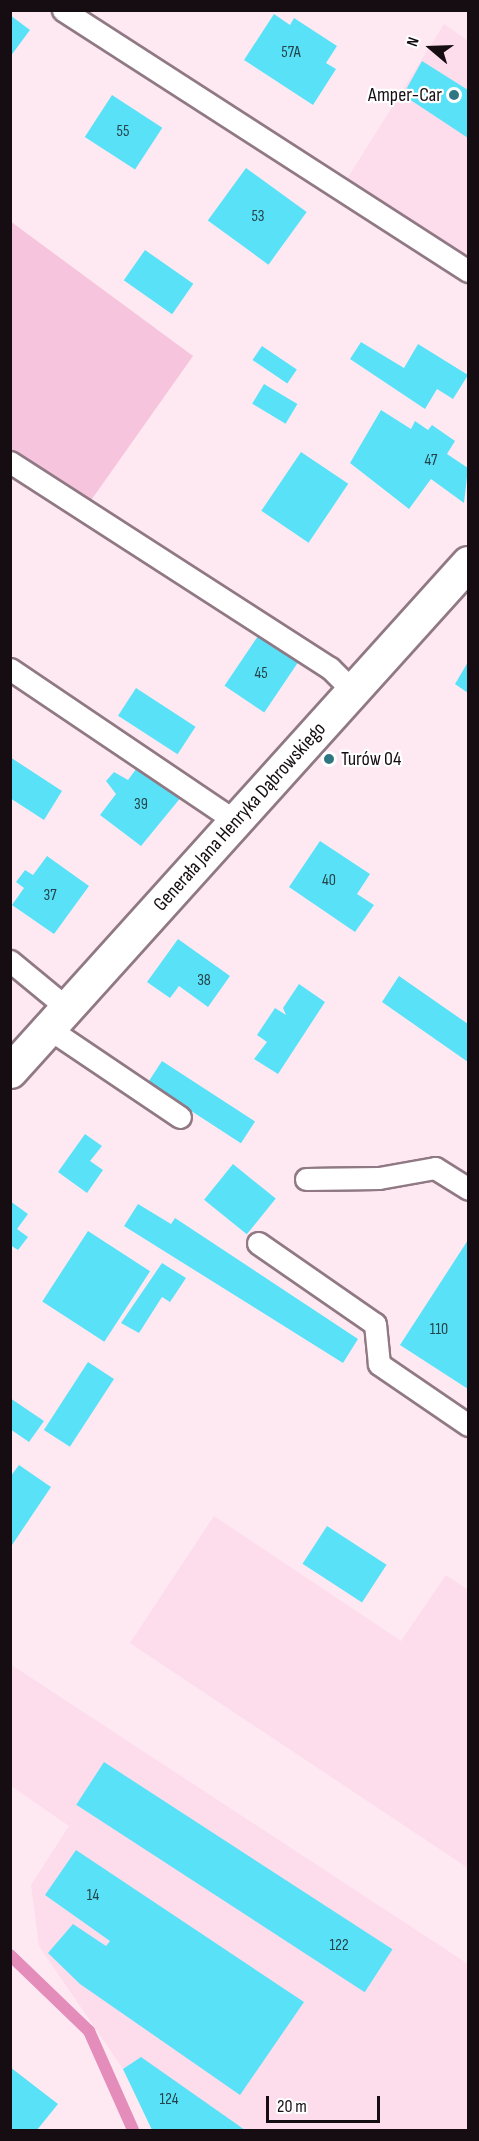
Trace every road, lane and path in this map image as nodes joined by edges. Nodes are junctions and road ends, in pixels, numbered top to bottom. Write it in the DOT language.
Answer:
graph roads {
  1 [pos="63,10"];
  2 [pos="468,271"];
  3 [pos="10,462"];
  4 [pos="468,562"];
  5 [pos="10,669"];
  6 [pos="353,691"];
  7 [pos="236,821"];
  8 [pos="10,961"];
  9 [pos="58,1018"];
  10 [pos="10,1071"];
  11 [pos="180,1117"];
  12 [pos="306,1179"];
  13 [pos="468,1189"];
  14 [pos="258,1244"];
  15 [pos="468,1425"];
  1 -- 2 [label="lane"];
  3 -- 6 [label="lane"];
  4 -- 6 [label="street, Generała Jana Henryka Dąbrowskiego"];
  5 -- 7 [label="lane"];
  6 -- 7 [label="street, Generała Jana Henryka Dąbrowskiego"];
  7 -- 9 [label="street, Generała Jana Henryka Dąbrowskiego"];
  8 -- 9 [label="lane"];
  9 -- 10 [label="street, Generała Jana Henryka Dąbrowskiego"];
  9 -- 11 [label="lane"];
  12 -- 13 [label="lane"];
  14 -- 15 [label="lane"];
}
